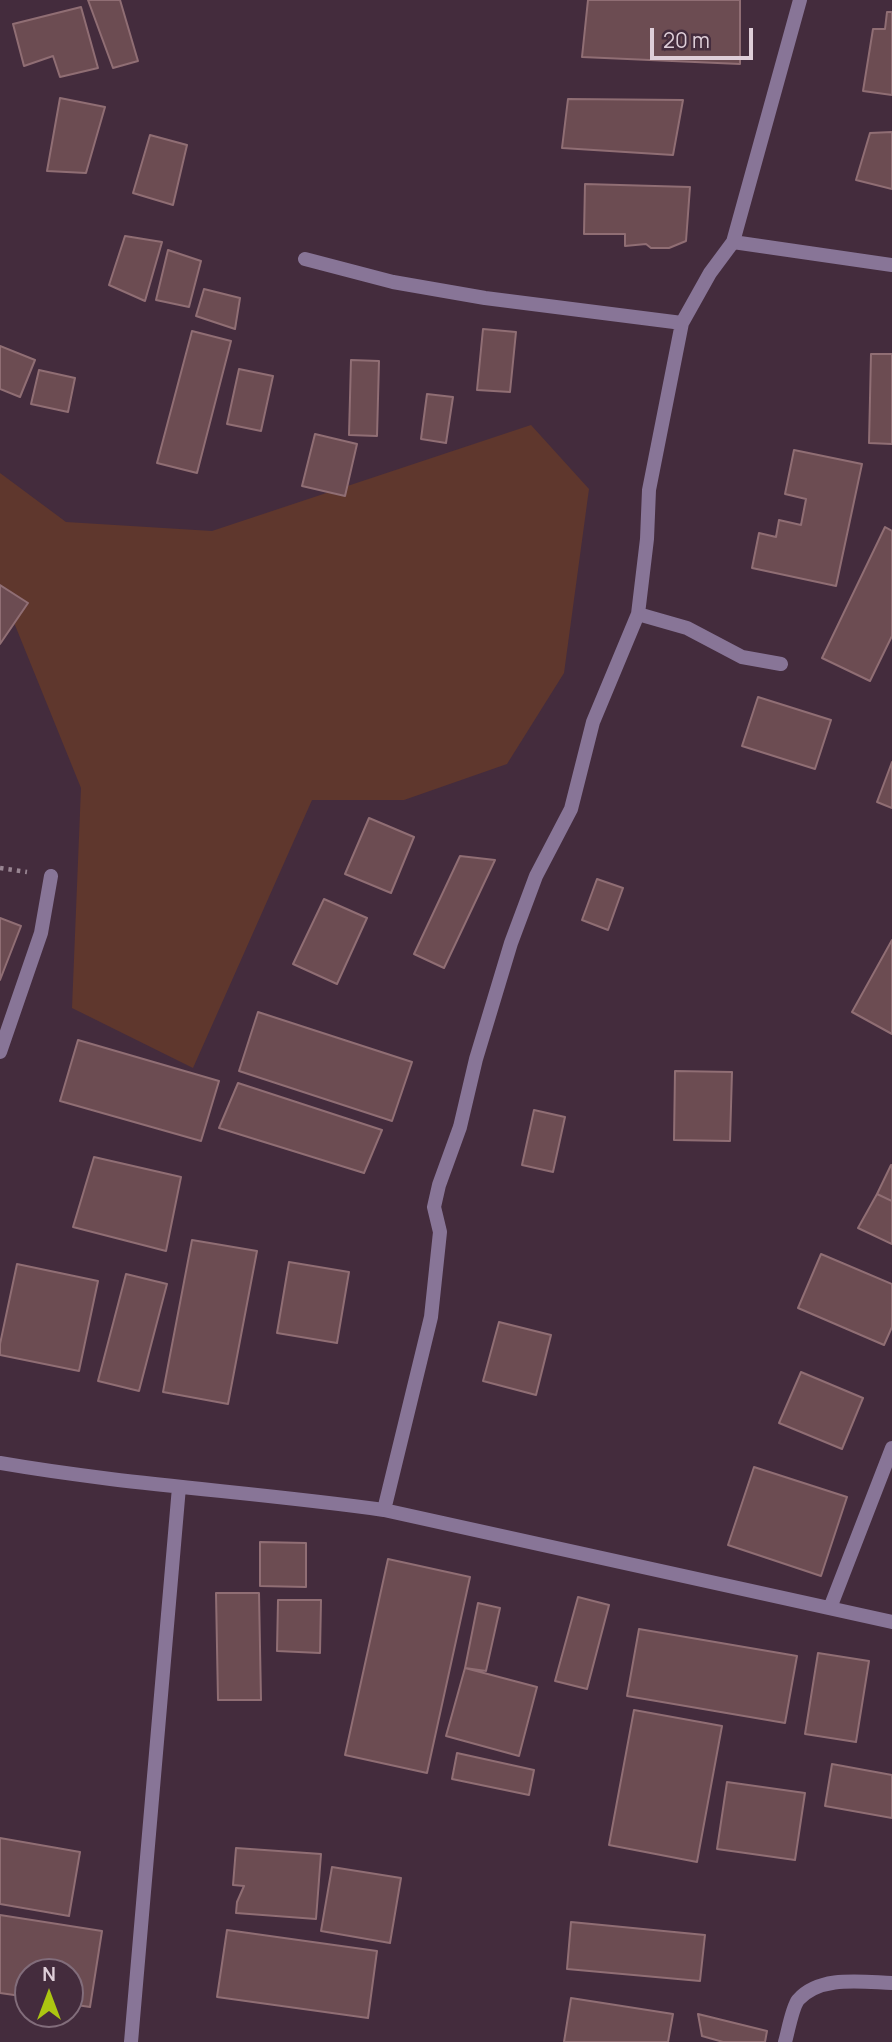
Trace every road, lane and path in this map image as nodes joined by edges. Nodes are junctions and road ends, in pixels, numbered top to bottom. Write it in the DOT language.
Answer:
graph roads {
  1 [pos="800,0"];
  2 [pos="733,242"];
  3 [pos="305,259"];
  4 [pos="892,265"];
  5 [pos="682,323"];
  6 [pos="638,614"];
  7 [pos="782,664"];
  8 [pos="51,876"];
  9 [pos="0,1052"];
  10 [pos="892,1448"];
  11 [pos="0,1462"];
  12 [pos="178,1487"];
  13 [pos="384,1510"];
  14 [pos="830,1608"];
  15 [pos="892,1622"];
  16 [pos="892,1983"];
  17 [pos="131,2042"];
  18 [pos="785,2042"];
  1 -- 2 [label="street"];
  2 -- 4 [label="street"];
  2 -- 5 [label="street"];
  3 -- 5 [label="street"];
  5 -- 6 [label="street"];
  6 -- 7 [label="street"];
  6 -- 13 [label="street"];
  8 -- 9 [label="street"];
  10 -- 14 [label="street"];
  11 -- 12 [label="street"];
  12 -- 13 [label="street"];
  12 -- 17 [label="street"];
  13 -- 14 [label="street"];
  14 -- 15 [label="street"];
  16 -- 18 [label="street"];
}
